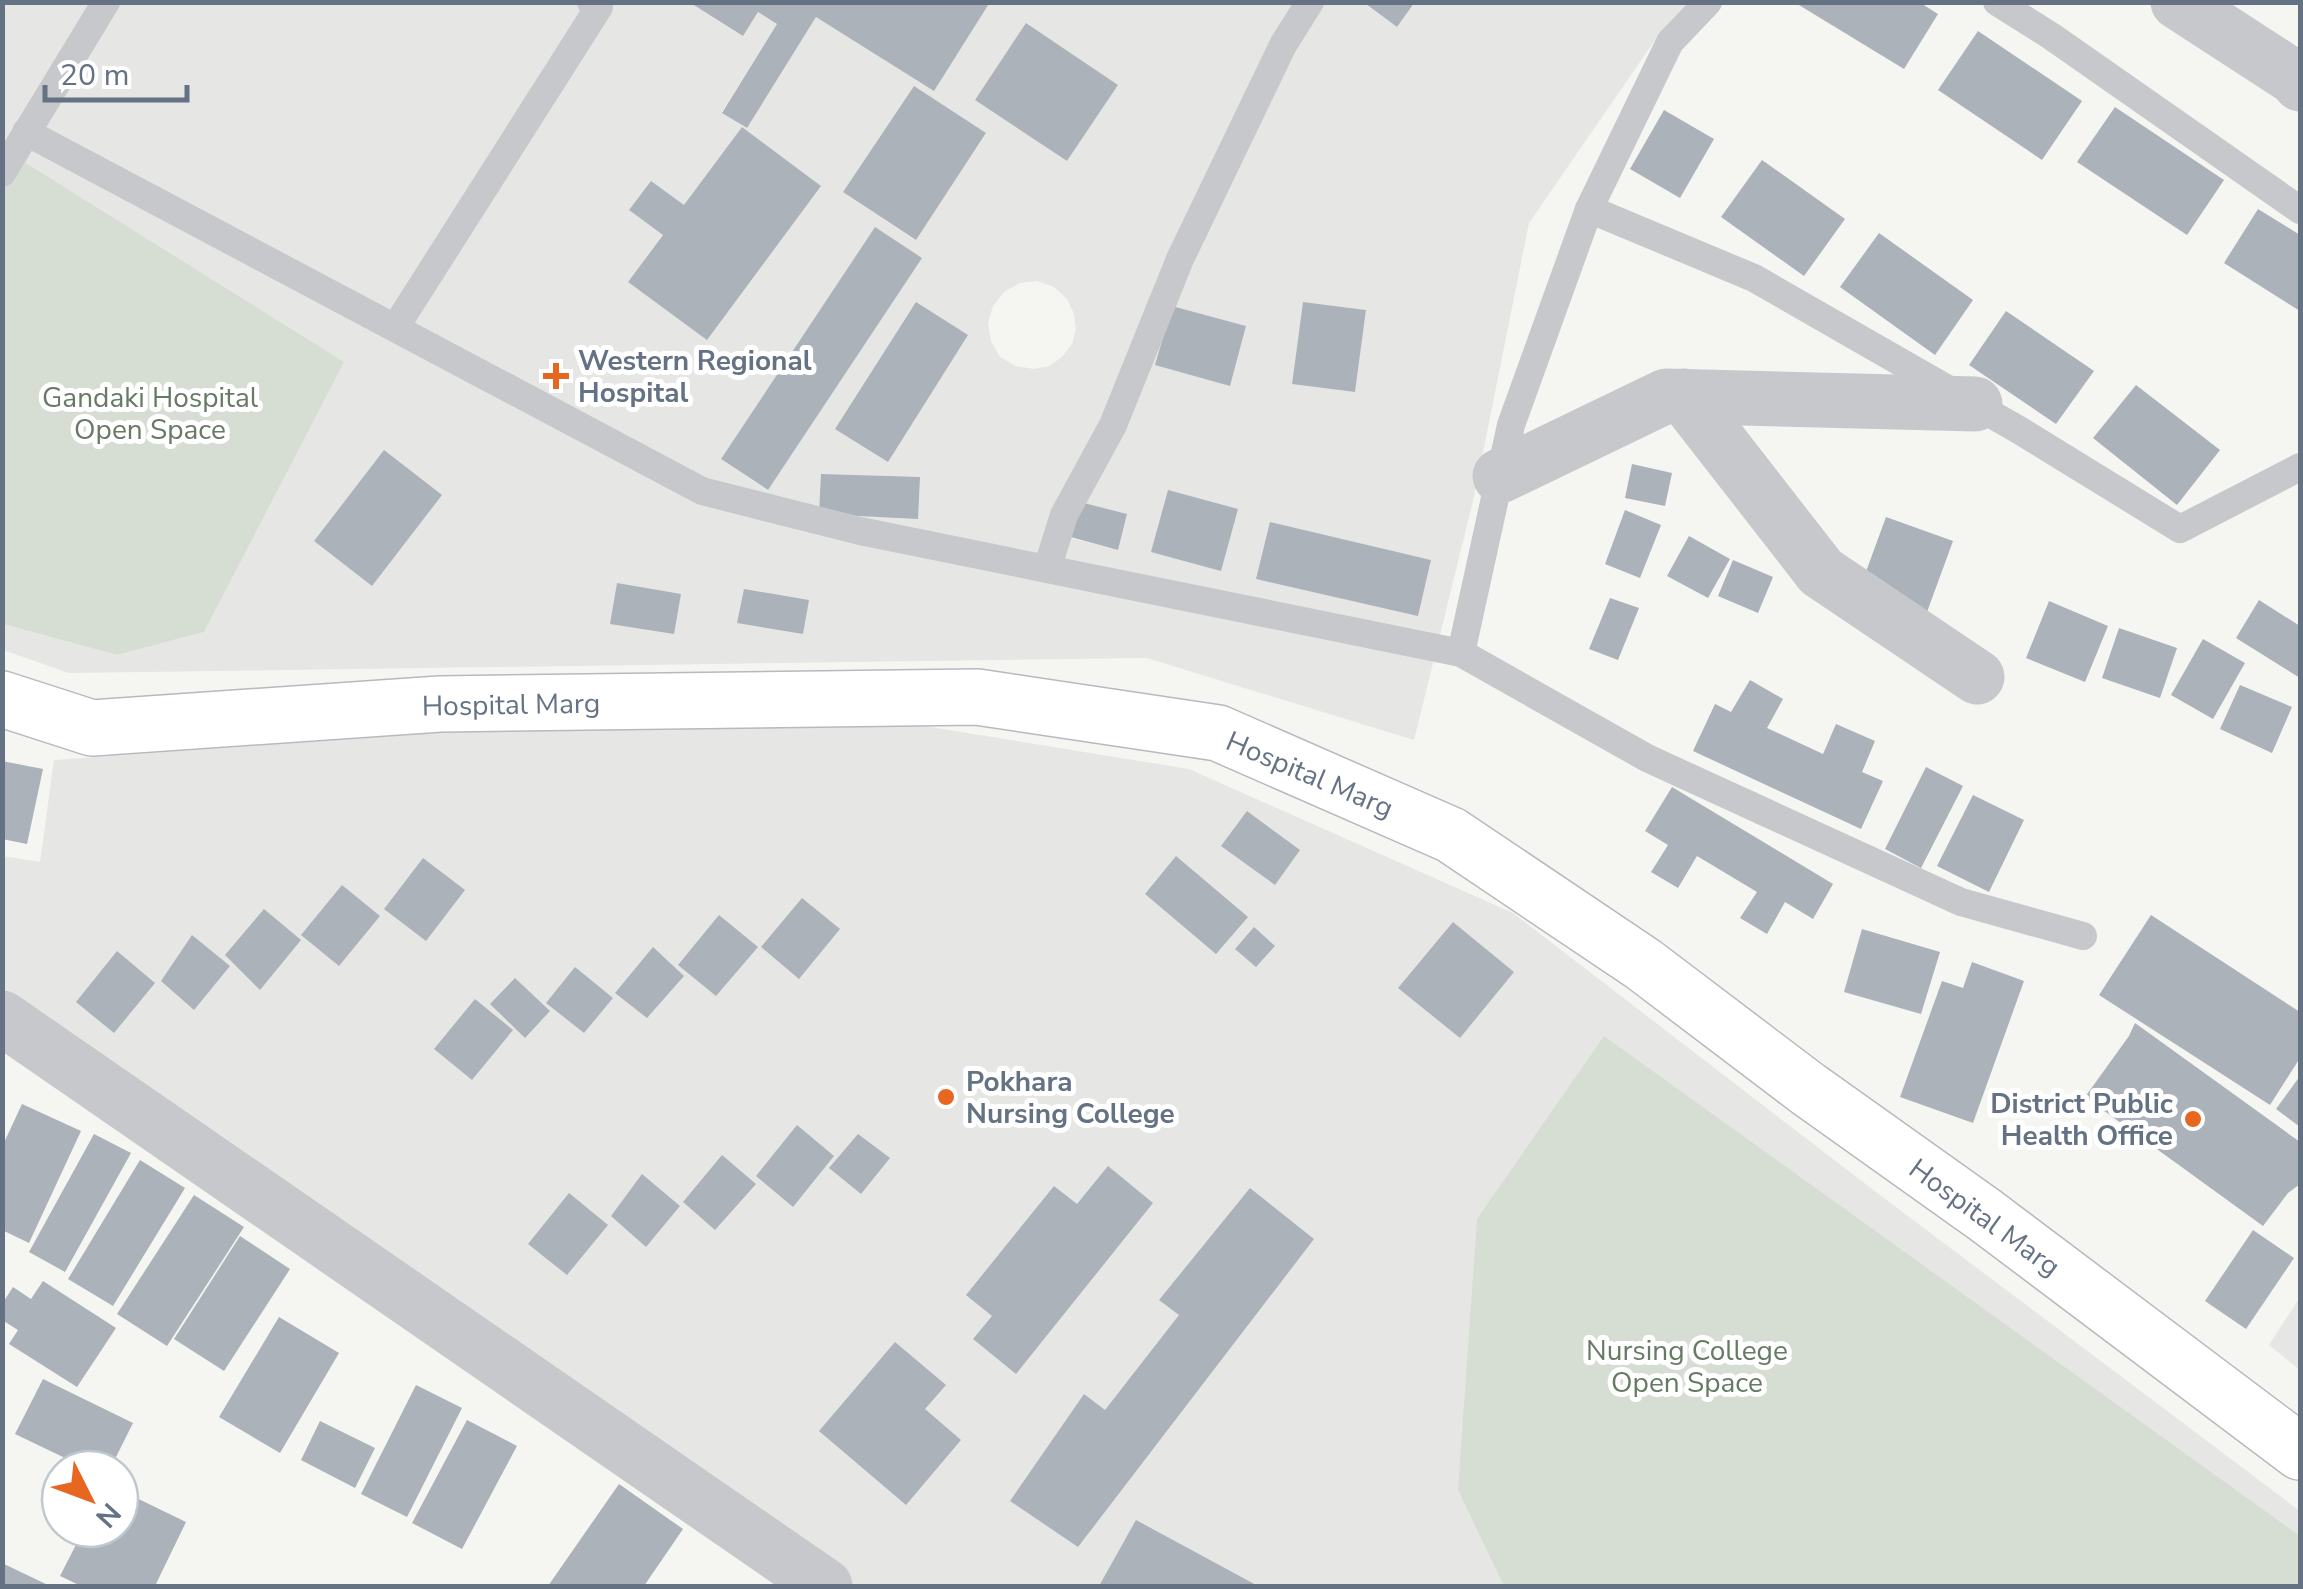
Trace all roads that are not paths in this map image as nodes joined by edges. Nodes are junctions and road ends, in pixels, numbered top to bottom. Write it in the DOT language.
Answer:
graph roads {
  1 [pos="106,2"];
  2 [pos="591,2"];
  3 [pos="1310,2"];
  4 [pos="1708,2"];
  5 [pos="1997,2"];
  6 [pos="2178,2"];
  7 [pos="2300,84"];
  8 [pos="26,132"];
  9 [pos="2,173"];
  10 [pos="1589,209"];
  11 [pos="2300,210"];
  12 [pos="395,328"];
  13 [pos="1684,396"];
  14 [pos="1975,404"];
  15 [pos="2300,466"];
  16 [pos="1500,476"];
  17 [pos="1047,569"];
  18 [pos="1461,653"];
  19 [pos="1977,677"];
  20 [pos="2,700"];
  21 [pos="2083,936"];
  22 [pos="2,1018"];
  23 [pos="2300,1452"];
  24 [pos="825,1586"];
  1 -- 8 [label="lane"];
  2 -- 12 [label="lane"];
  3 -- 17 [label="lane"];
  4 -- 10 [label="lane"];
  5 -- 11 [label="lane"];
  6 -- 7 [label="street"];
  8 -- 9 [label="lane"];
  8 -- 12 [label="lane"];
  10 -- 14 [label="lane"];
  10 -- 16 [label="lane"];
  12 -- 17 [label="lane"];
  13 -- 14 [label="street"];
  13 -- 16 [label="street"];
  13 -- 19 [label="street"];
  14 -- 15 [label="lane"];
  16 -- 18 [label="lane"];
  17 -- 18 [label="lane"];
  18 -- 21 [label="lane"];
  20 -- 23 [label="main road, Hospital Marg"];
  22 -- 24 [label="street"];
}
